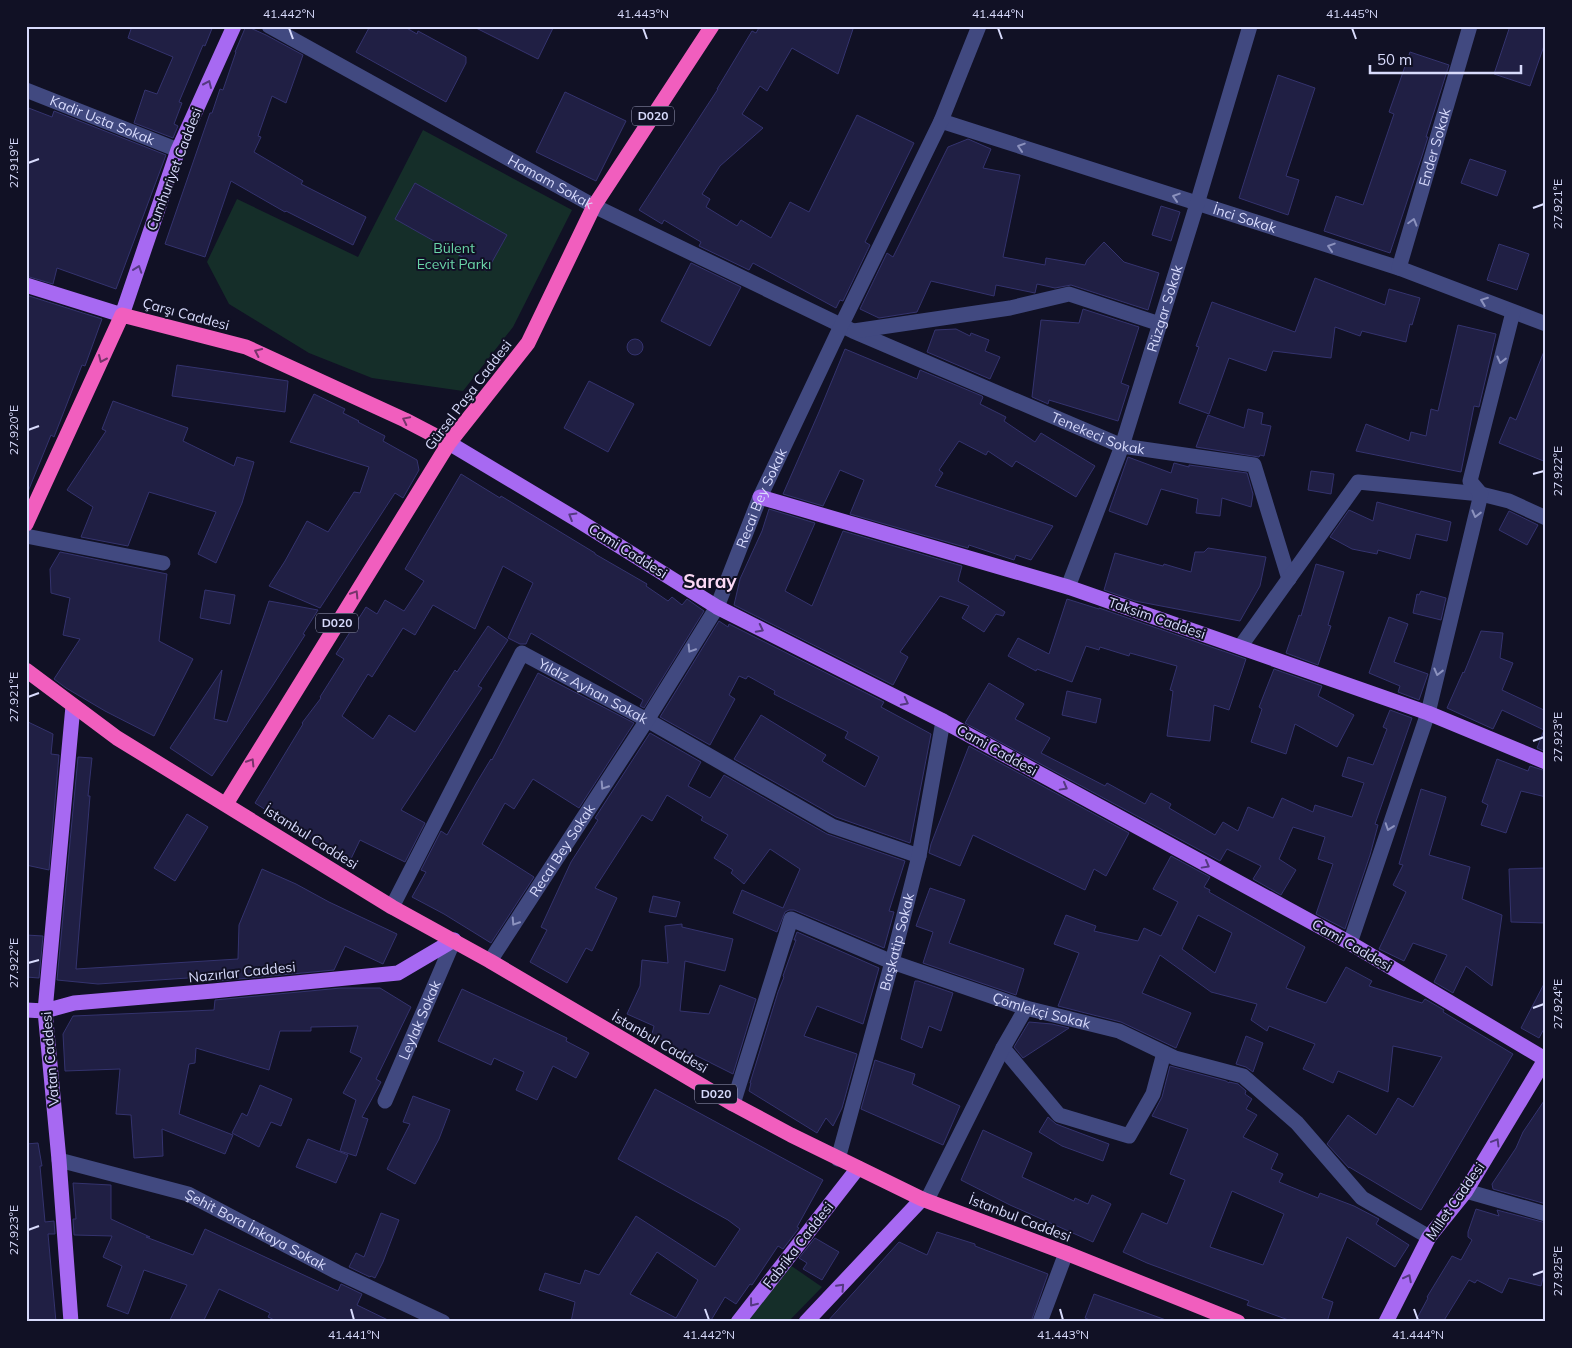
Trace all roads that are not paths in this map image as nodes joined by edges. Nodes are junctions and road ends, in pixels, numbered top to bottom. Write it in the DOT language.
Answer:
graph roads {
  1 [pos="234,26"];
  2 [pos="269,26"];
  3 [pos="712,26"];
  4 [pos="979,26"];
  5 [pos="1250,26"];
  6 [pos="1470,26"];
  7 [pos="26,90"];
  8 [pos="941,121"];
  9 [pos="178,150"];
  10 [pos="1197,204"];
  11 [pos="594,206"];
  12 [pos="1399,268"];
  13 [pos="26,286"];
  14 [pos="1513,312"];
  15 [pos="122,315"];
  16 [pos="1160,324"];
  17 [pos="1546,324"];
  18 [pos="846,328"];
  19 [pos="449,443"];
  20 [pos="1122,446"];
  21 [pos="1481,494"];
  22 [pos="760,496"];
  23 [pos="1546,518"];
  24 [pos="26,524"];
  25 [pos="26,536"];
  26 [pos="163,563"];
  27 [pos="1289,579"];
  28 [pos="1068,587"];
  29 [pos="716,607"];
  30 [pos="1240,647"];
  31 [pos="26,670"];
  32 [pos="73,706"];
  33 [pos="1428,713"];
  34 [pos="647,720"];
  35 [pos="943,721"];
  36 [pos="1546,762"];
  37 [pos="226,804"];
  38 [pos="919,856"];
  39 [pos="392,907"];
  40 [pos="454,940"];
  41 [pos="1350,943"];
  42 [pos="490,961"];
  43 [pos="892,962"];
  44 [pos="1026,1008"];
  45 [pos="26,1010"];
  46 [pos="45,1011"];
  47 [pos="1003,1048"];
  48 [pos="1164,1053"];
  49 [pos="1545,1059"];
  50 [pos="385,1101"];
  51 [pos="734,1104"];
  52 [pos="838,1159"];
  53 [pos="59,1160"];
  54 [pos="858,1168"];
  55 [pos="1466,1191"];
  56 [pos="925,1199"];
  57 [pos="1546,1214"];
  58 [pos="1429,1237"];
  59 [pos="1066,1253"];
  60 [pos="71,1322"];
  61 [pos="443,1322"];
  62 [pos="738,1322"];
  63 [pos="806,1322"];
  64 [pos="1040,1322"];
  65 [pos="1238,1322"];
  66 [pos="1386,1322"];
  9 -- 1 [label="main road, Cumhuriyet Caddesi, one-way"];
  2 -- 11 [label="street, Hamam Sokak"];
  3 -- 11 [label="highway, Gürsel Paşa Caddesi / D020"];
  4 -- 8 [label="street, Recai Bey Sokak"];
  5 -- 10 [label="street, Rüzgar Sokak"];
  12 -- 6 [label="street, Ender Sokak, one-way"];
  7 -- 9 [label="street, Kadir Usta Sokak"];
  10 -- 8 [label="street, İnci Sokak, one-way"];
  8 -- 18 [label="street, Recai Bey Sokak"];
  15 -- 9 [label="main road, Cumhuriyet Caddesi, one-way"];
  12 -- 10 [label="street, İnci Sokak, one-way"];
  10 -- 16 [label="street, Rüzgar Sokak"];
  11 -- 18 [label="street, Hamam Sokak"];
  11 -- 19 [label="highway, Gürsel Paşa Caddesi / D020"];
  14 -- 12 [label="street, İnci Sokak, one-way"];
  13 -- 15 [label="main road"];
  14 -- 17 [label="street, İnci Sokak"];
  14 -- 21 [label="street, one-way"];
  19 -- 15 [label="highway, Çarşı Caddesi, one-way"];
  15 -- 24 [label="highway, Çarşı Caddesi, one-way"];
  16 -- 18 [label="street"];
  16 -- 20 [label="street, Rüzgar Sokak"];
  18 -- 20 [label="street, Tenekeci Sokak"];
  18 -- 22 [label="street, Recai Bey Sokak"];
  29 -- 19 [label="main road, Cami Caddesi, one-way"];
  37 -- 19 [label="highway, Gürsel Paşa Caddesi / D020, one-way"];
  20 -- 27 [label="street, Tenekeci Sokak"];
  20 -- 28 [label="street, Rüzgar Sokak"];
  21 -- 23 [label="street"];
  21 -- 27 [label="street"];
  21 -- 33 [label="street, one-way"];
  22 -- 28 [label="main road, Taksim Caddesi"];
  22 -- 29 [label="street, Recai Bey Sokak"];
  25 -- 26 [label="street"];
  27 -- 30 [label="street"];
  28 -- 30 [label="main road, Taksim Caddesi"];
  29 -- 34 [label="street, Recai Bey Sokak, one-way"];
  29 -- 35 [label="main road, Cami Caddesi, one-way"];
  30 -- 33 [label="main road, Taksim Caddesi"];
  31 -- 32 [label="highway, D020"];
  32 -- 37 [label="highway, D020"];
  32 -- 46 [label="main road, Vatan Caddesi"];
  33 -- 36 [label="main road, Taksim Caddesi"];
  33 -- 41 [label="street, one-way"];
  34 -- 38 [label="street, Yıldız Ayhan Sokak"];
  34 -- 39 [label="street, Yıldız Ayhan Sokak"];
  34 -- 42 [label="street, Recai Bey Sokak, one-way"];
  35 -- 38 [label="street, Başkatip Sokak"];
  35 -- 41 [label="main road, Cami Caddesi, one-way"];
  37 -- 39 [label="highway, İstanbul Caddesi / D020"];
  38 -- 43 [label="street, Başkatip Sokak"];
  39 -- 40 [label="highway, İstanbul Caddesi / D020"];
  40 -- 42 [label="highway, İstanbul Caddesi / D020"];
  40 -- 46 [label="main road, Nazırlar Caddesi"];
  40 -- 50 [label="street, Leylak Sokak"];
  41 -- 49 [label="main road, Cami Caddesi"];
  42 -- 51 [label="highway, İstanbul Caddesi / D020"];
  43 -- 44 [label="street, Çömlekçi Sokak"];
  43 -- 51 [label="street, Çömlekçi Sokak"];
  43 -- 52 [label="street, Başkatip Sokak"];
  44 -- 47 [label="street"];
  44 -- 48 [label="street, Çömlekçi Sokak"];
  45 -- 46 [label="main road, Nazırlar Caddesi"];
  46 -- 53 [label="main road, Vatan Caddesi"];
  47 -- 48 [label="street"];
  47 -- 56 [label="street"];
  48 -- 58 [label="street, Çömlekçi Sokak"];
  55 -- 49 [label="main road, Millet Caddesi, one-way"];
  51 -- 52 [label="highway, İstanbul Caddesi / D020"];
  52 -- 54 [label="highway, İstanbul Caddesi / D020"];
  53 -- 60 [label="main road, Vatan Caddesi"];
  53 -- 61 [label="street, Şehit Bora İnkaya Sokak"];
  54 -- 56 [label="highway, İstanbul Caddesi / D020"];
  54 -- 62 [label="main road, Fabrika Caddesi, one-way"];
  55 -- 57 [label="street"];
  55 -- 58 [label="main road, Millet Caddesi"];
  56 -- 59 [label="highway, İstanbul Caddesi / D020"];
  63 -- 56 [label="main road, one-way"];
  66 -- 58 [label="main road, Millet Caddesi, one-way"];
  59 -- 64 [label="street"];
  59 -- 65 [label="highway, İstanbul Caddesi / D020"];
}
